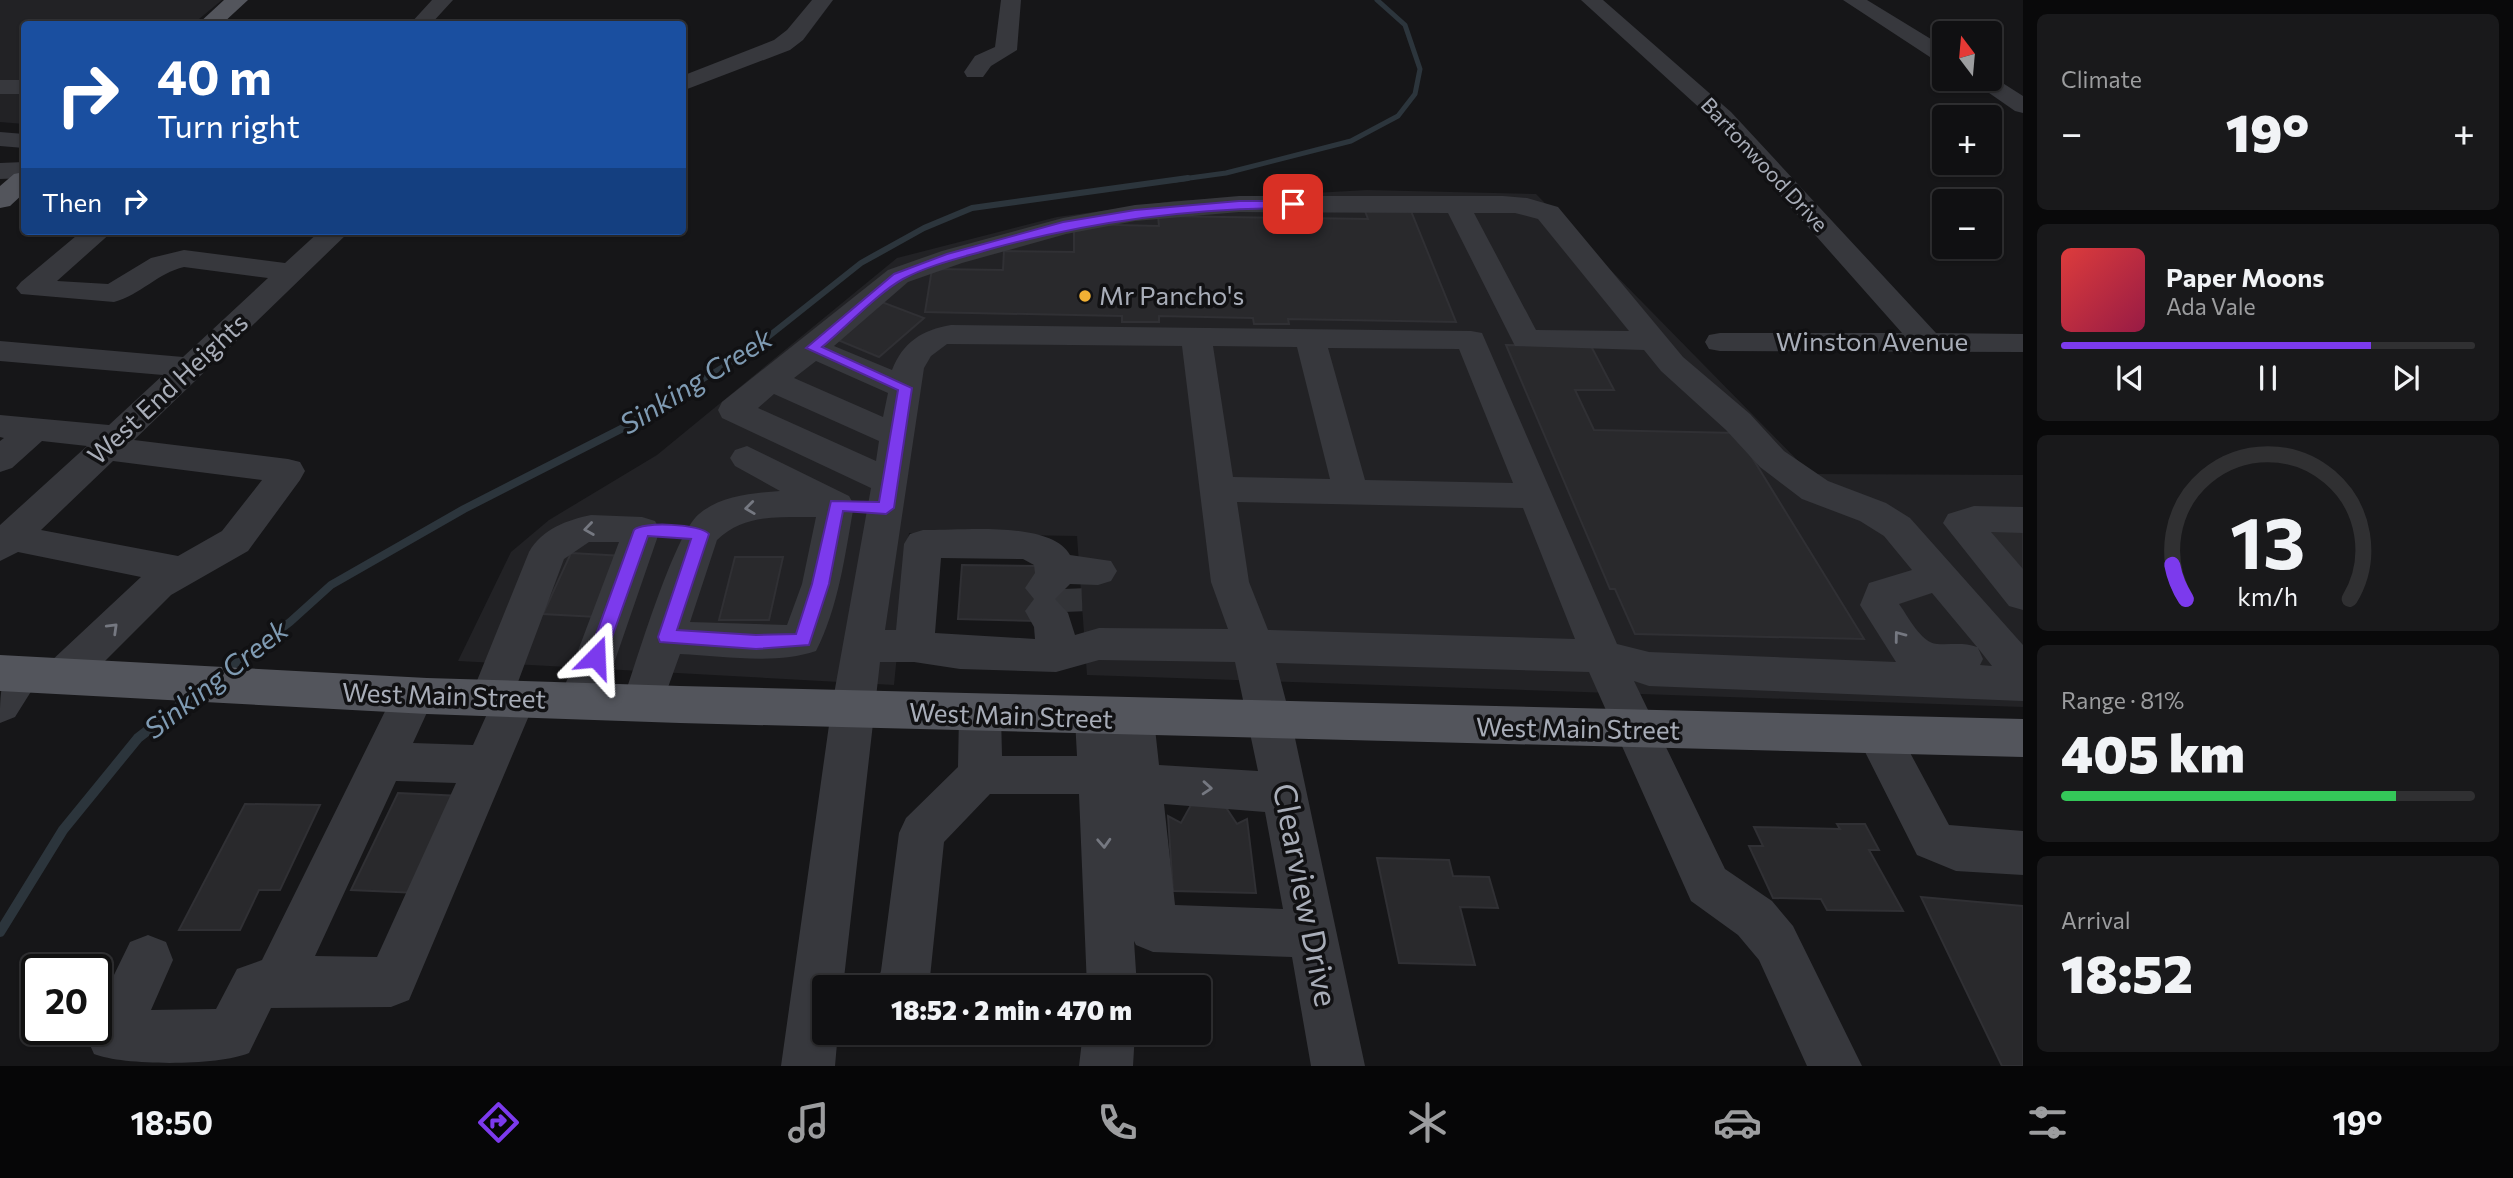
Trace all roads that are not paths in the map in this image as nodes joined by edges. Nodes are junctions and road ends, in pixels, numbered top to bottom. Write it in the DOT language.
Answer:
graph roads {
  1 [pos="237,0"];
  2 [pos="443,0"];
  3 [pos="822,0"];
  4 [pos="1591,0"];
  5 [pos="1853,0"];
  6 [pos="1010,5"];
  7 [pos="212,21"];
  8 [pos="423,21"];
  9 [pos="1932,49"];
  10 [pos="975,72"];
  11 [pos="686,82"];
  12 [pos="0,87"];
  13 [pos="21,87"];
  14 [pos="1999,91"];
  15 [pos="2023,106"];
  16 [pos="0,139"];
  17 [pos="21,141"];
  18 [pos="21,170"];
  19 [pos="0,171"];
  20 [pos="21,182"];
  21 [pos="0,200"];
  22 [pos="1457,205"];
  23 [pos="94,235"];
  24 [pos="190,235"];
  25 [pos="332,235"];
  26 [pos="184,258"];
  27 [pos="291,273"];
  28 [pos="1196,338"];
  29 [pos="1526,338"];
  30 [pos="1310,339"];
  31 [pos="1471,340"];
  32 [pos="1653,341"];
  33 [pos="1926,341"];
  34 [pos="1720,342"];
  35 [pos="2023,343"];
  36 [pos="813,348"];
  37 [pos="0,351"];
  38 [pos="190,368"];
  39 [pos="771,380"];
  40 [pos="905,388"];
  41 [pos="0,426"];
  42 [pos="34,430"];
  43 [pos="898,436"];
  44 [pos="111,443"];
  45 [pos="747,458"];
  46 [pos="0,460"];
  47 [pos="1217,489"];
  48 [pos="1351,492"];
  49 [pos="1536,496"];
  50 [pos="836,505"];
  51 [pos="886,511"];
  52 [pos="2023,520"];
  53 [pos="642,530"];
  54 [pos="701,534"];
  55 [pos="5,542"];
  56 [pos="923,544"];
  57 [pos="182,570"];
  58 [pos="1098,571"];
  59 [pos="1939,576"];
  60 [pos="821,584"];
  61 [pos="871,590"];
  62 [pos="2023,595"];
  63 [pos="1054,603"];
  64 [pos="666,637"];
  65 [pos="1252,645"];
  66 [pos="864,646"];
  67 [pos="914,646"];
  68 [pos="1602,656"];
  69 [pos="2017,670"];
  70 [pos="64,676"];
  71 [pos="7,684"];
  72 [pos="414,695"];
  73 [pos="503,698"];
  74 [pos="580,701"];
  75 [pos="643,704"];
  76 [pos="852,711"];
  77 [pos="980,715"];
  78 [pos="1114,719"];
  79 [pos="1271,724"];
  80 [pos="1637,731"];
  81 [pos="1879,736"];
  82 [pos="2023,738"];
  83 [pos="383,761"];
  84 [pos="486,765"];
  85 [pos="979,775"];
  86 [pos="1120,779"];
  87 [pos="1285,793"];
  88 [pos="2023,853"];
  89 [pos="1312,934"];
  90 [pos="148,960"];
  91 [pos="823,975"];
  92 [pos="906,975"];
  93 [pos="1112,975"];
  94 [pos="278,981"];
  95 [pos="812,1045"];
  96 [pos="1108,1045"];
  97 [pos="808,1066"];
  98 [pos="1106,1066"];
  99 [pos="1338,1066"];
  100 [pos="1835,1066"];
  1 -- 7 [label="main road"];
  2 -- 8 [label="street"];
  3 -- 11 [label="street"];
  4 -- 33 [label="street, Bartonwood Drive"];
  5 -- 9 [label="street"];
  6 -- 10 [label="street"];
  12 -- 13 [label="street"];
  14 -- 15 [label="street"];
  16 -- 17 [label="street"];
  18 -- 19 [label="street"];
  20 -- 21 [label="main road"];
  22 -- 29 [label="street"];
  22 -- 32 [label="street"];
  22 -- 36 [label="street"];
  23 -- 26 [label="street"];
  24 -- 26 [label="street"];
  25 -- 27 [label="street, West End Heights"];
  26 -- 27 [label="street"];
  27 -- 38 [label="street, West End Heights"];
  28 -- 30 [label="street"];
  28 -- 40 [label="street"];
  28 -- 47 [label="street, Clearview Drive"];
  29 -- 31 [label="street"];
  29 -- 32 [label="street"];
  30 -- 31 [label="street"];
  30 -- 48 [label="street"];
  31 -- 49 [label="street"];
  32 -- 59 [label="street"];
  33 -- 34 [label="street, Winston Avenue"];
  33 -- 35 [label="street, Winston Avenue"];
  36 -- 39 [label="street"];
  36 -- 40 [label="street"];
  37 -- 38 [label="street"];
  38 -- 44 [label="street, West End Heights"];
  39 -- 43 [label="street"];
  39 -- 51 [label="lane"];
  40 -- 43 [label="street"];
  41 -- 42 [label="street"];
  42 -- 44 [label="street"];
  42 -- 46 [label="street"];
  43 -- 51 [label="street"];
  44 -- 55 [label="street, West End Heights"];
  44 -- 57 [label="street"];
  45 -- 50 [label="street"];
  47 -- 48 [label="street"];
  47 -- 65 [label="street, Clearview Drive"];
  48 -- 49 [label="street"];
  49 -- 68 [label="street"];
  50 -- 51 [label="street"];
  50 -- 54 [label="street, one-way"];
  50 -- 60 [label="street"];
  51 -- 56 [label="street"];
  51 -- 61 [label="street"];
  52 -- 62 [label="street"];
  53 -- 54 [label="street"];
  53 -- 73 [label="street, one-way"];
  53 -- 74 [label="street"];
  54 -- 64 [label="street"];
  55 -- 57 [label="street"];
  56 -- 63 [label="street"];
  56 -- 67 [label="street"];
  70 -- 57 [label="street, one-way"];
  58 -- 63 [label="street"];
  59 -- 69 [label="street"];
  69 -- 59 [label="street, one-way"];
  60 -- 61 [label="street"];
  60 -- 64 [label="street"];
  61 -- 66 [label="street"];
  63 -- 65 [label="street"];
  63 -- 67 [label="street"];
  64 -- 75 [label="street"];
  65 -- 68 [label="street"];
  65 -- 79 [label="street, Clearview Drive"];
  66 -- 67 [label="street"];
  66 -- 76 [label="street"];
  68 -- 69 [label="street"];
  68 -- 80 [label="street"];
  70 -- 71 [label="main road, West Main Street"];
  70 -- 72 [label="main road, West Main Street"];
  72 -- 73 [label="main road, West Main Street"];
  72 -- 83 [label="street"];
  73 -- 74 [label="main road, West Main Street"];
  73 -- 84 [label="street"];
  74 -- 75 [label="main road, West Main Street"];
  75 -- 76 [label="main road, West Main Street"];
  76 -- 77 [label="main road, West Main Street"];
  76 -- 91 [label="street"];
  77 -- 78 [label="main road, West Main Street"];
  77 -- 85 [label="street"];
  78 -- 79 [label="main road, West Main Street"];
  78 -- 86 [label="street"];
  79 -- 80 [label="main road, West Main Street"];
  79 -- 87 [label="street, Clearview Drive"];
  80 -- 81 [label="main road, West Main Street"];
  80 -- 100 [label="street"];
  81 -- 82 [label="main road, West Main Street"];
  81 -- 88 [label="street"];
  83 -- 84 [label="street"];
  83 -- 94 [label="street"];
  84 -- 94 [label="street"];
  85 -- 86 [label="street"];
  85 -- 92 [label="street"];
  86 -- 87 [label="street, one-way"];
  86 -- 89 [label="street"];
  86 -- 93 [label="street, one-way"];
  87 -- 89 [label="street, Clearview Drive"];
  89 -- 99 [label="street, Clearview Drive"];
  90 -- 94 [label="street"];
  95 -- 97 [label="street"];
  96 -- 98 [label="street"];
}
